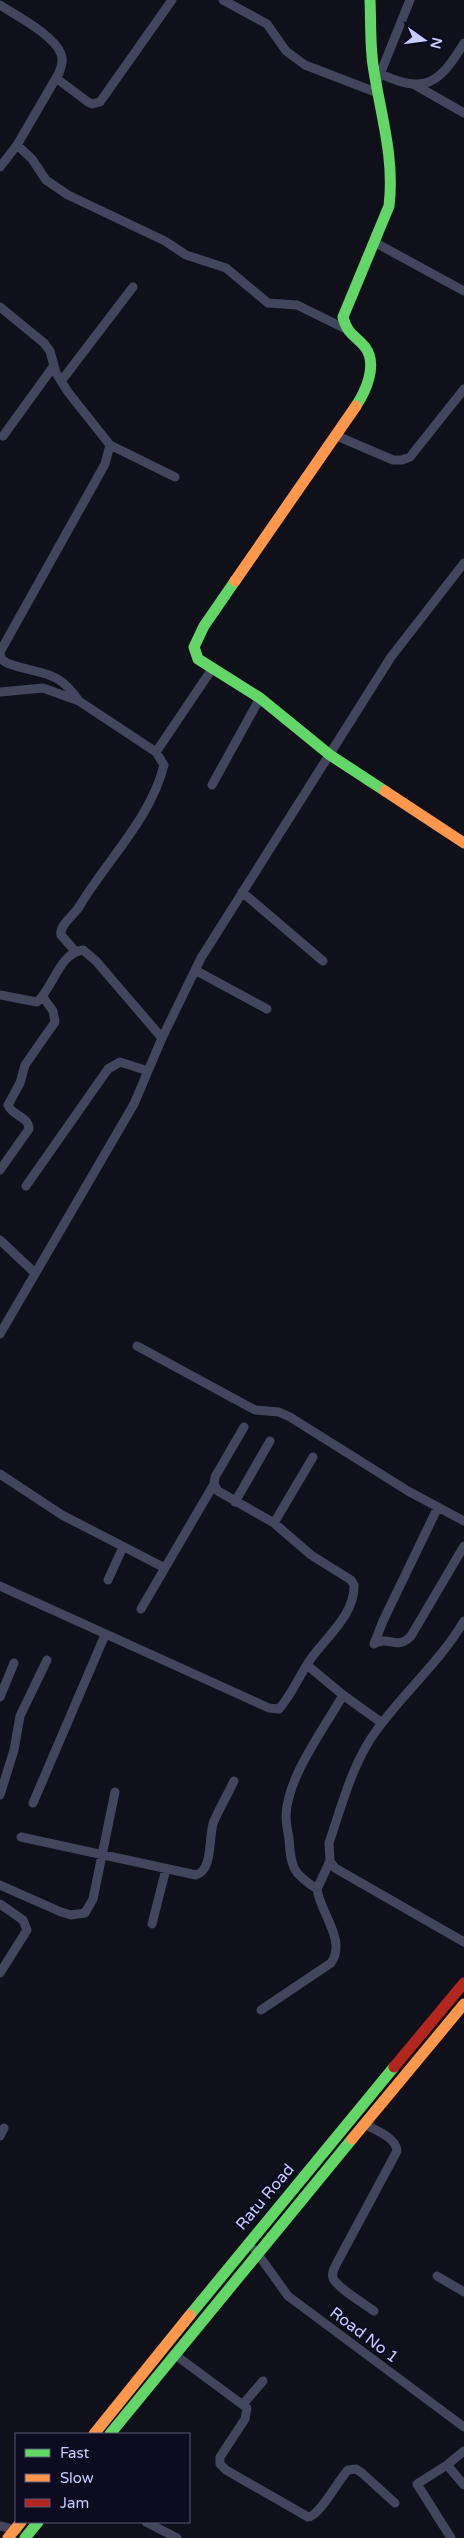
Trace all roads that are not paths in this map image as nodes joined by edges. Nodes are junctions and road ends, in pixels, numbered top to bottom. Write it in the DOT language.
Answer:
graph roads {
  1 [pos="223,0"];
  2 [pos="370,0"];
  3 [pos="410,0"];
  4 [pos="169,2"];
  5 [pos="0,5"];
  6 [pos="464,43"];
  7 [pos="56,78"];
  8 [pos="378,84"];
  9 [pos="414,85"];
  10 [pos="464,113"];
  11 [pos="17,145"];
  12 [pos="0,167"];
  13 [pos="374,242"];
  14 [pos="133,287"];
  15 [pos="464,291"];
  16 [pos="0,307"];
  17 [pos="346,329"];
  18 [pos="53,366"];
  19 [pos="62,380"];
  20 [pos="464,389"];
  21 [pos="3,436"];
  22 [pos="337,436"];
  23 [pos="110,445"];
  24 [pos="175,477"];
  25 [pos="464,563"];
  26 [pos="212,669"];
  27 [pos="0,692"];
  28 [pos="260,698"];
  29 [pos="79,701"];
  30 [pos="156,752"];
  31 [pos="330,755"];
  32 [pos="212,785"];
  33 [pos="464,843"];
  34 [pos="242,892"];
  35 [pos="75,951"];
  36 [pos="323,961"];
  37 [pos="194,970"];
  38 [pos="0,995"];
  39 [pos="43,997"];
  40 [pos="267,1009"];
  41 [pos="162,1038"];
  42 [pos="148,1071"];
  43 [pos="0,1170"];
  44 [pos="26,1186"];
  45 [pos="0,1240"];
  46 [pos="35,1273"];
  47 [pos="0,1334"];
  48 [pos="137,1346"];
  49 [pos="244,1427"];
  50 [pos="270,1441"];
  51 [pos="313,1457"];
  52 [pos="0,1474"];
  53 [pos="214,1484"];
  54 [pos="235,1502"];
  55 [pos="438,1507"];
  56 [pos="464,1520"];
  57 [pos="274,1523"];
  58 [pos="464,1546"];
  59 [pos="123,1547"];
  60 [pos="165,1568"];
  61 [pos="108,1580"];
  62 [pos="0,1586"];
  63 [pos="141,1610"];
  64 [pos="464,1621"];
  65 [pos="105,1635"];
  66 [pos="47,1660"];
  67 [pos="14,1663"];
  68 [pos="307,1665"];
  69 [pos="343,1695"];
  70 [pos="0,1697"];
  71 [pos="382,1723"];
  72 [pos="234,1781"];
  73 [pos="114,1792"];
  74 [pos="0,1795"];
  75 [pos="33,1803"];
  76 [pos="21,1837"];
  77 [pos="102,1855"];
  78 [pos="330,1861"];
  79 [pos="166,1869"];
  80 [pos="0,1884"];
  81 [pos="317,1889"];
  82 [pos="0,1904"];
  83 [pos="152,1924"];
  84 [pos="464,1942"];
  85 [pos="0,1973"];
  86 [pos="464,1983"];
  87 [pos="464,2004"];
  88 [pos="261,2010"];
  89 [pos="364,2124"];
  90 [pos="4,2128"];
  91 [pos="0,2136"];
  92 [pos="248,2243"];
  93 [pos="259,2254"];
  94 [pos="437,2276"];
  95 [pos="464,2292"];
  96 [pos="374,2311"];
  97 [pos="174,2354"];
  98 [pos="263,2381"];
  99 [pos="243,2404"];
  100 [pos="464,2427"];
  101 [pos="95,2433"];
  102 [pos="111,2433"];
  103 [pos="464,2450"];
  104 [pos="447,2465"];
  105 [pos="464,2485"];
  106 [pos="394,2503"];
  107 [pos="37,2523"];
  108 [pos="148,2523"];
  109 [pos="0,2526"];
  110 [pos="15,2530"];
  111 [pos="27,2535"];
  112 [pos="177,2538"];
  113 [pos="450,2538"];
  1 -- 8 [label="street"];
  2 -- 8 [label="main road"];
  3 -- 8 [label="street"];
  4 -- 7 [label="street"];
  5 -- 7 [label="street"];
  6 -- 9 [label="street"];
  7 -- 11 [label="street"];
  8 -- 9 [label="street"];
  8 -- 13 [label="main road"];
  9 -- 10 [label="street"];
  11 -- 12 [label="street"];
  11 -- 17 [label="street"];
  13 -- 15 [label="street"];
  13 -- 17 [label="main road"];
  14 -- 19 [label="street"];
  16 -- 18 [label="street"];
  17 -- 22 [label="main road"];
  18 -- 19 [label="street"];
  18 -- 21 [label="street"];
  19 -- 23 [label="street"];
  20 -- 22 [label="street"];
  22 -- 26 [label="main road"];
  23 -- 24 [label="street"];
  23 -- 29 [label="street"];
  25 -- 31 [label="street"];
  26 -- 28 [label="main road"];
  26 -- 30 [label="street"];
  27 -- 29 [label="street"];
  28 -- 31 [label="main road"];
  28 -- 32 [label="street"];
  29 -- 30 [label="street"];
  30 -- 35 [label="street"];
  31 -- 33 [label="main road"];
  31 -- 34 [label="street"];
  34 -- 36 [label="street"];
  34 -- 37 [label="street"];
  35 -- 39 [label="street"];
  35 -- 41 [label="street"];
  37 -- 40 [label="street"];
  37 -- 41 [label="street"];
  38 -- 39 [label="street"];
  39 -- 43 [label="street"];
  41 -- 42 [label="street"];
  42 -- 44 [label="street"];
  42 -- 46 [label="street"];
  45 -- 46 [label="street"];
  46 -- 47 [label="street"];
  48 -- 55 [label="street"];
  49 -- 53 [label="street"];
  50 -- 54 [label="street"];
  51 -- 57 [label="street"];
  52 -- 59 [label="street"];
  53 -- 54 [label="street"];
  53 -- 60 [label="street"];
  54 -- 57 [label="street"];
  55 -- 56 [label="street"];
  55 -- 58 [label="street"];
  57 -- 68 [label="street"];
  59 -- 60 [label="street"];
  59 -- 61 [label="street"];
  60 -- 63 [label="street"];
  62 -- 65 [label="street"];
  64 -- 71 [label="street"];
  65 -- 68 [label="street"];
  65 -- 75 [label="street"];
  66 -- 74 [label="street"];
  67 -- 70 [label="street"];
  68 -- 69 [label="street"];
  69 -- 71 [label="street"];
  69 -- 81 [label="street"];
  71 -- 78 [label="street"];
  72 -- 79 [label="street"];
  73 -- 77 [label="street"];
  76 -- 77 [label="street"];
  77 -- 79 [label="street"];
  77 -- 80 [label="street"];
  78 -- 81 [label="street"];
  78 -- 84 [label="street"];
  79 -- 83 [label="street"];
  81 -- 88 [label="street"];
  82 -- 85 [label="street"];
  86 -- 92 [label="main road, Ratu Road"];
  87 -- 89 [label="main road, Ratu Road"];
  89 -- 93 [label="main road, Ratu Road"];
  89 -- 96 [label="street"];
  90 -- 91 [label="street"];
  92 -- 93 [label="street, Road No 1"];
  92 -- 101 [label="main road, Ratu Road"];
  93 -- 97 [label="main road, Ratu Road"];
  93 -- 100 [label="street, Road No 1"];
  94 -- 95 [label="street"];
  97 -- 99 [label="street"];
  97 -- 102 [label="main road, Ratu Road"];
  98 -- 99 [label="street"];
  99 -- 106 [label="street"];
  103 -- 104 [label="street"];
  104 -- 105 [label="street"];
  104 -- 113 [label="street"];
  107 -- 111 [label="main road"];
  108 -- 112 [label="street"];
  109 -- 110 [label="street"];
  110 -- 111 [label="street"];
}
